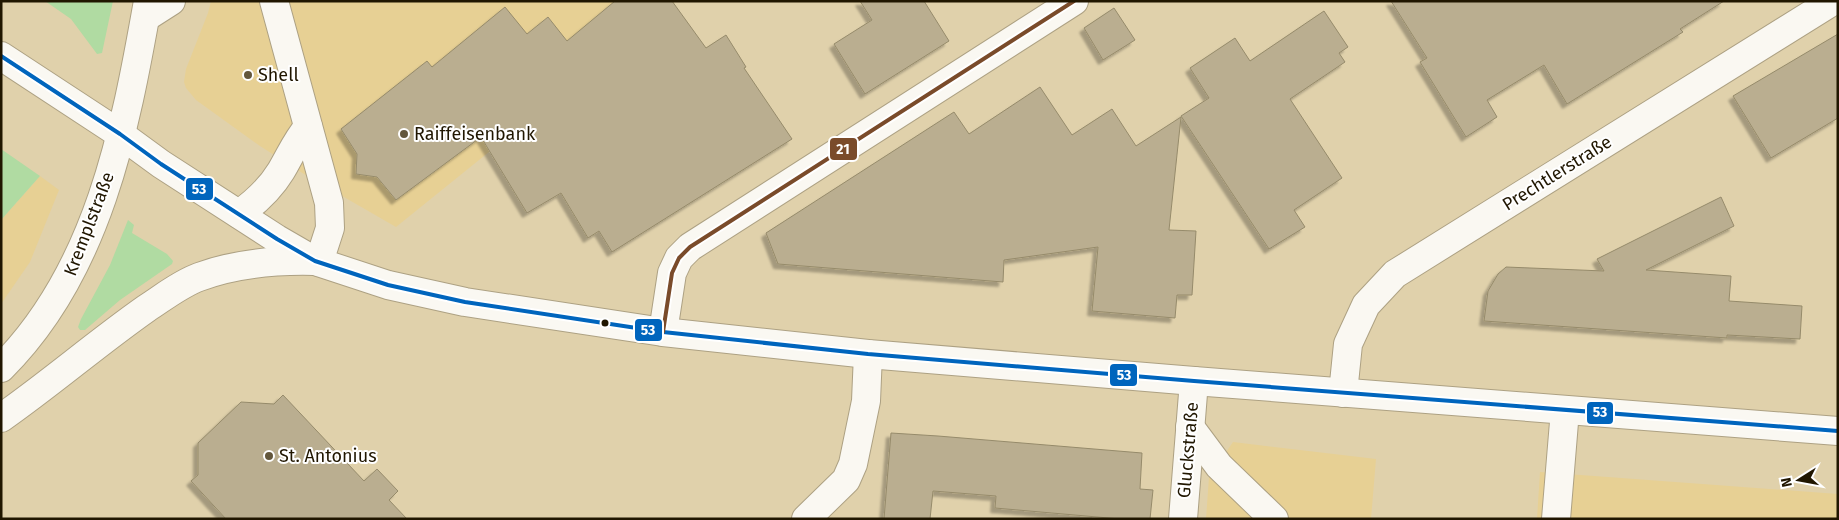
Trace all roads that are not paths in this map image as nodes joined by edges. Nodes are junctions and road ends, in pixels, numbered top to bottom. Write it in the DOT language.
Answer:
graph roads {
  1 [pos="171,1"];
  2 [pos="274,1"];
  3 [pos="1074,1"];
  4 [pos="1833,1"];
  5 [pos="147,9"];
  6 [pos="1,56"];
  7 [pos="308,128"];
  8 [pos="120,134"];
  9 [pos="239,214"];
  10 [pos="317,261"];
  11 [pos="663,332"];
  12 [pos="868,354"];
  13 [pos="1,368"];
  14 [pos="1194,381"];
  15 [pos="1343,392"];
  16 [pos="1565,410"];
  17 [pos="1,418"];
  18 [pos="1190,427"];
  19 [pos="1838,431"];
  20 [pos="806,519"];
  21 [pos="1183,519"];
  22 [pos="1274,519"];
  23 [pos="1556,519"];
  1 -- 5 [label="main road"];
  2 -- 7 [label="main road"];
  3 -- 11 [label="main road"];
  4 -- 15 [label="main road, Prechtlerstraße"];
  5 -- 8 [label="main road, Kremplstraße"];
  6 -- 8 [label="main road"];
  7 -- 9 [label="main road"];
  7 -- 10 [label="main road"];
  8 -- 9 [label="main road"];
  8 -- 13 [label="main road, Kremplstraße"];
  9 -- 10 [label="main road"];
  10 -- 11 [label="main road"];
  10 -- 17 [label="main road"];
  11 -- 12 [label="main road"];
  12 -- 14 [label="main road"];
  12 -- 20 [label="main road"];
  14 -- 15 [label="main road"];
  14 -- 18 [label="main road, Gluckstraße"];
  15 -- 16 [label="main road"];
  16 -- 19 [label="main road"];
  16 -- 23 [label="main road"];
  18 -- 21 [label="main road, Gluckstraße"];
  18 -- 22 [label="main road"];
}
